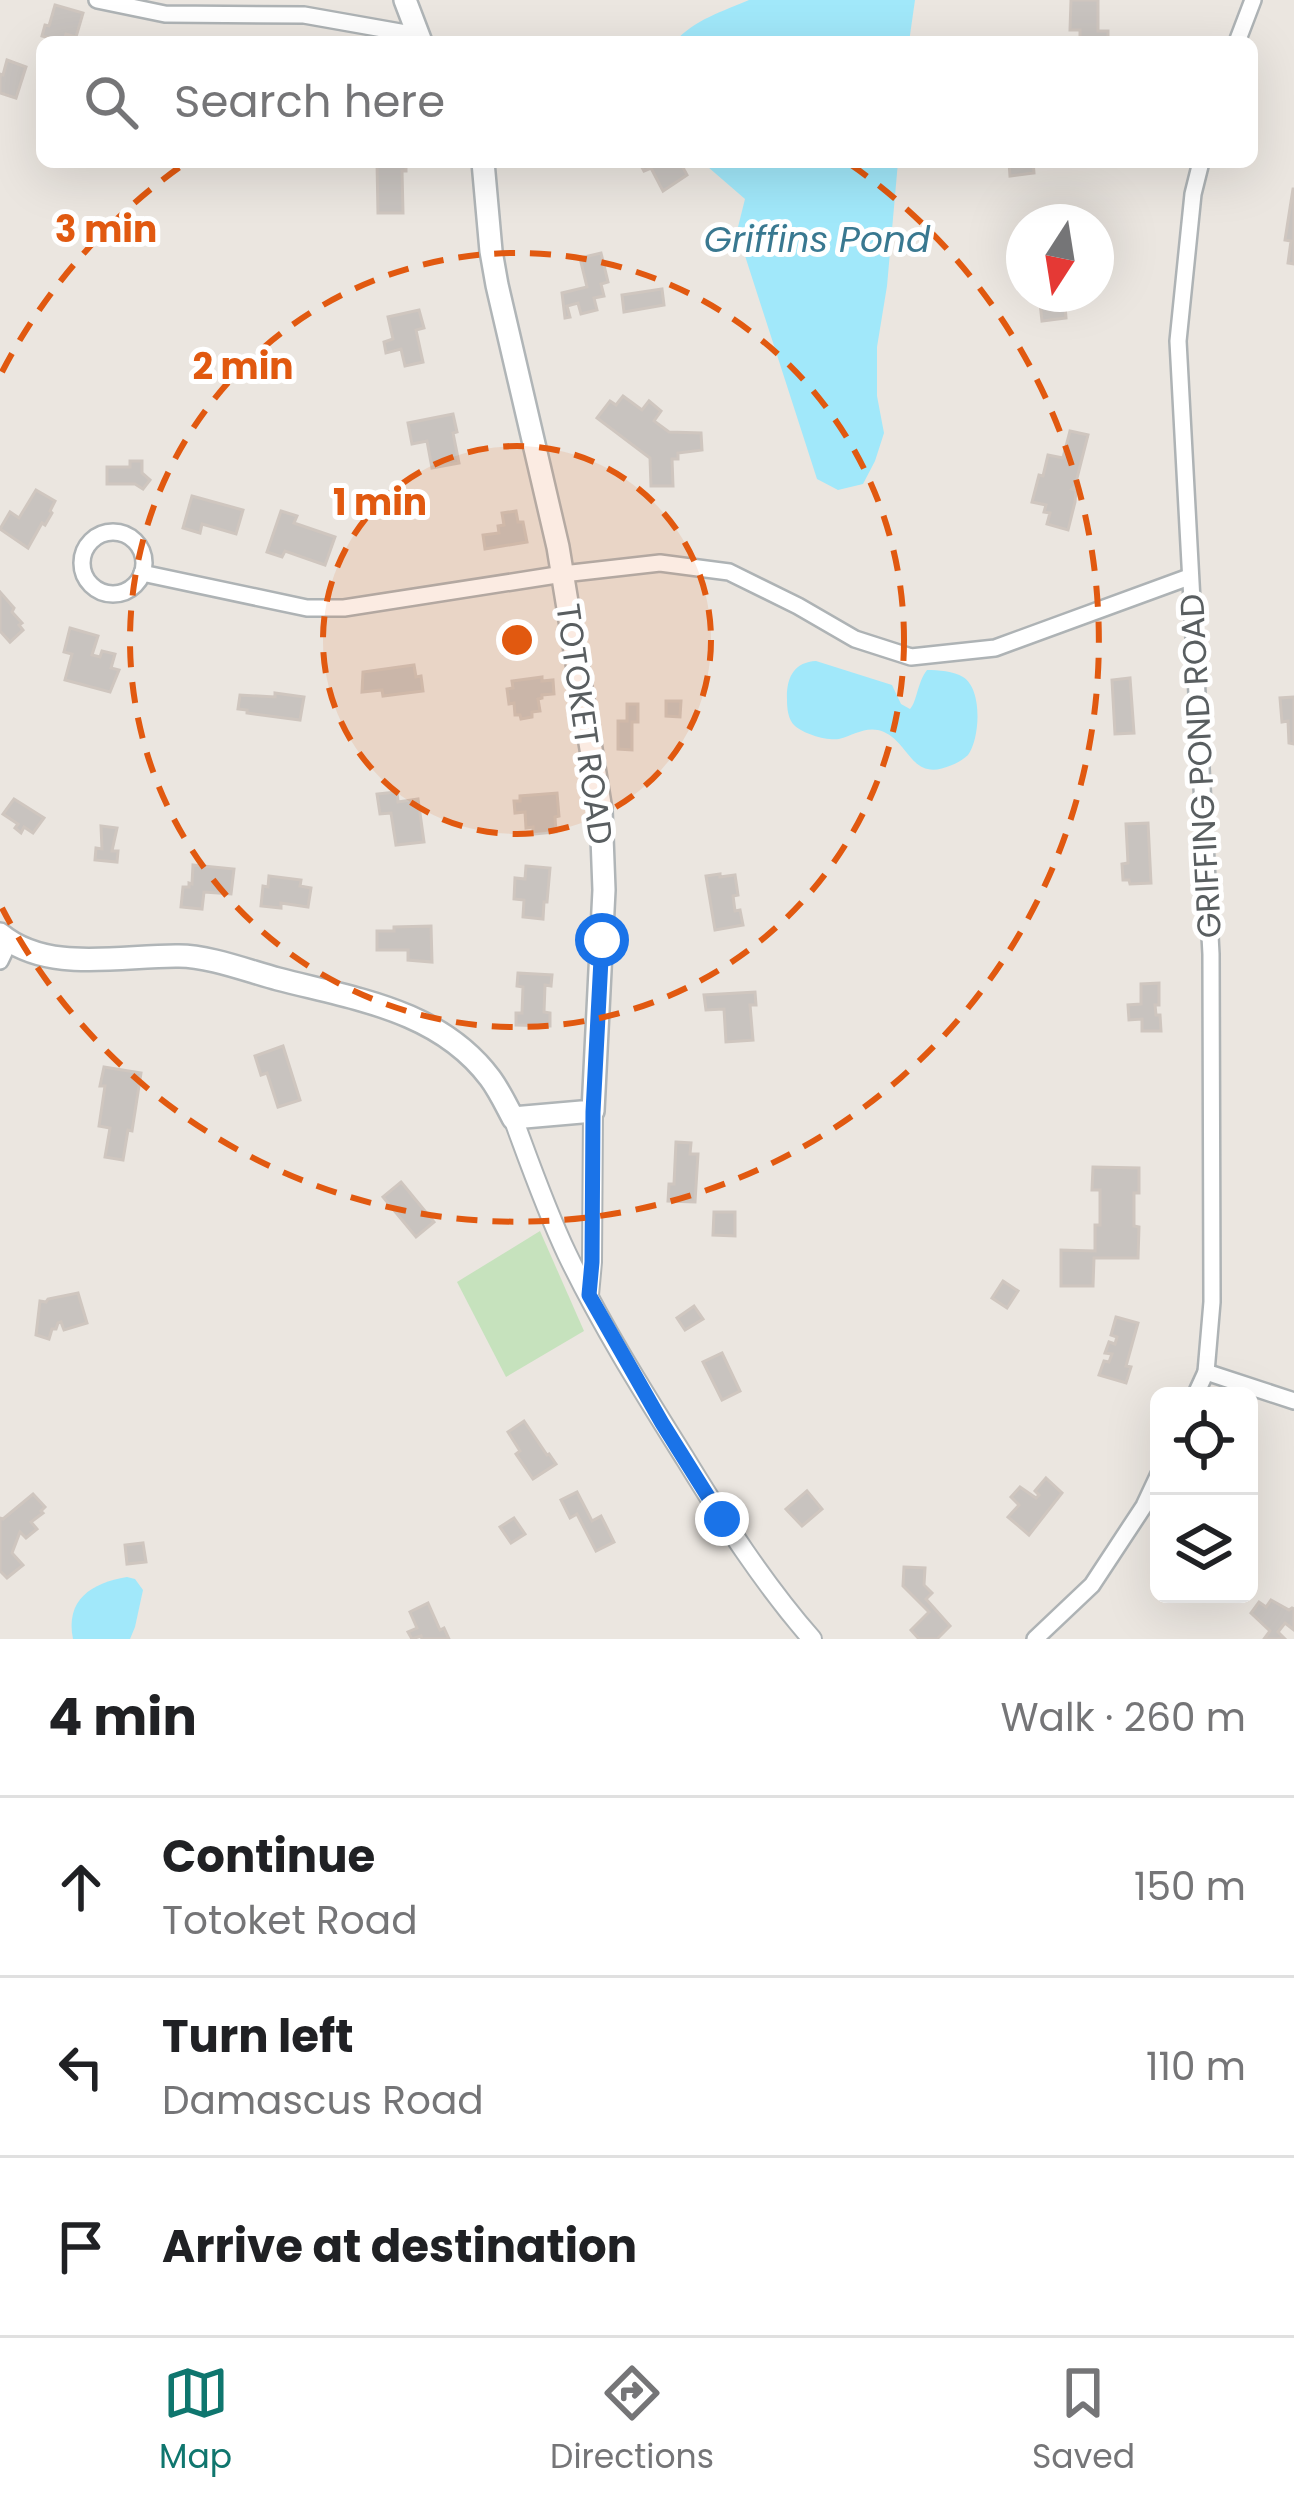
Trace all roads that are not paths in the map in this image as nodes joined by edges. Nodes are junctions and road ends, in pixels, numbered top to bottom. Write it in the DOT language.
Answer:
graph roads {
  1 [pos="97,0"];
  2 [pos="405,0"];
  3 [pos="1252,0"];
  4 [pos="409,36"];
  5 [pos="418,36"];
  6 [pos="1239,36"];
  7 [pos="484,168"];
  8 [pos="1200,168"];
  9 [pos="142,573"];
  10 [pos="563,574"];
  11 [pos="1189,578"];
  12 [pos="3,946"];
  13 [pos="593,1112"];
  14 [pos="513,1118"];
  15 [pos="589,1295"];
  16 [pos="1205,1372"];
  17 [pos="1199,1387"];
  18 [pos="1294,1401"];
  19 [pos="1150,1493"];
  20 [pos="812,1639"];
  21 [pos="1035,1639"];
  1 -- 4 [label="street"];
  2 -- 5 [label="main road"];
  3 -- 6 [label="street"];
  7 -- 10 [label="main road, TOTOKET ROAD"];
  8 -- 11 [label="street"];
  9 -- 9 [label="street"];
  9 -- 10 [label="street, GRIFFING POND ROAD"];
  10 -- 11 [label="street, GRIFFING POND ROAD"];
  10 -- 13 [label="main road, TOTOKET ROAD"];
  11 -- 16 [label="street, GRIFFING POND ROAD"];
  12 -- 14 [label="main road"];
  13 -- 14 [label="main road"];
  13 -- 15 [label="street, TOTOKET ROAD"];
  14 -- 15 [label="street"];
  15 -- 20 [label="street"];
  16 -- 17 [label="street, GRIFFING POND ROAD"];
  16 -- 18 [label="street"];
  19 -- 21 [label="street"];
}
